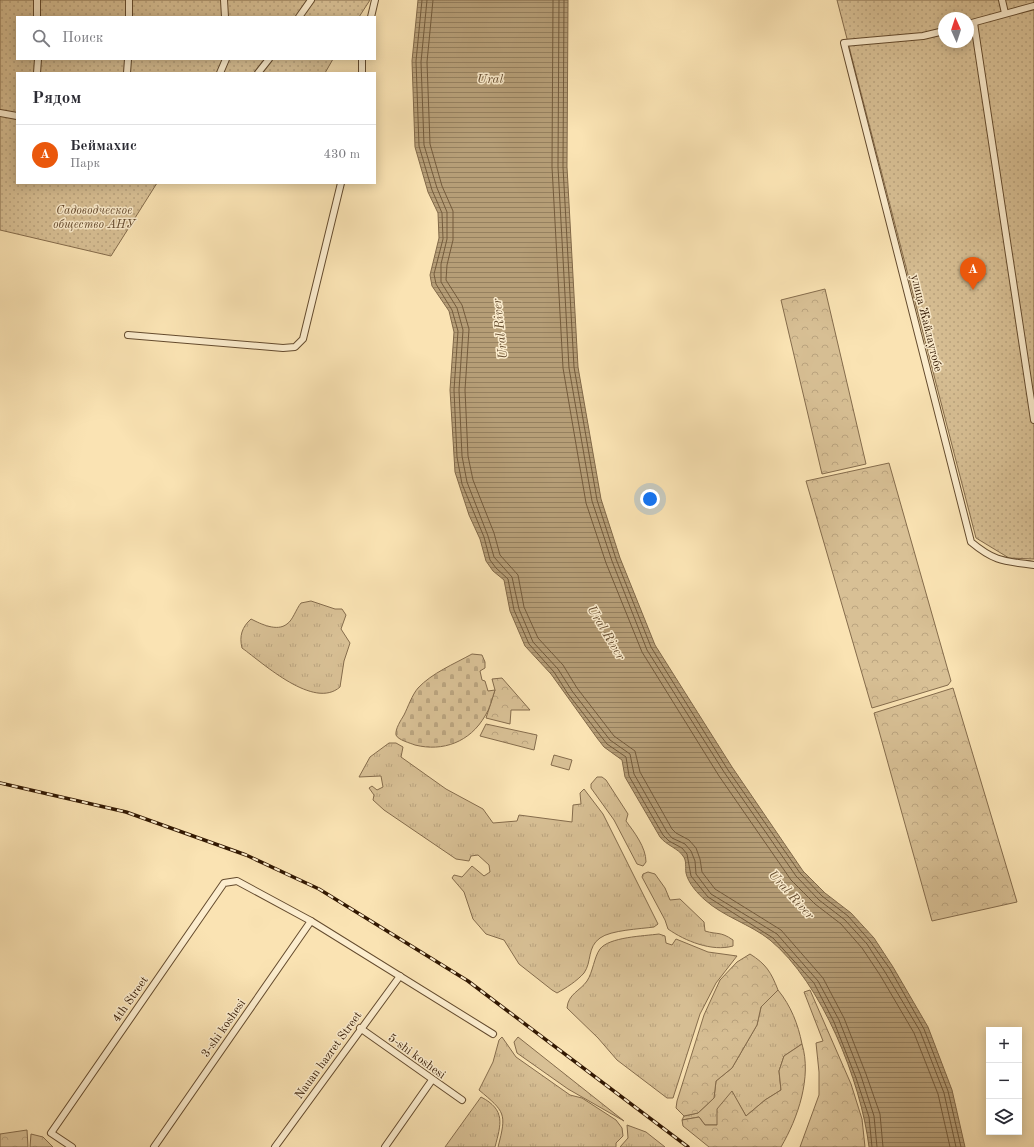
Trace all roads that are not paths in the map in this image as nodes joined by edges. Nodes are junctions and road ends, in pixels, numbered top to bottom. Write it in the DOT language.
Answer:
graph roads {
  1 [pos="37,0"];
  2 [pos="130,0"];
  3 [pos="224,0"];
  4 [pos="311,0"];
  5 [pos="375,0"];
  6 [pos="1002,0"];
  7 [pos="1034,6"];
  8 [pos="1005,13"];
  9 [pos="37,16"];
  10 [pos="129,16"];
  11 [pos="225,16"];
  12 [pos="300,16"];
  13 [pos="371,16"];
  14 [pos="974,23"];
  15 [pos="938,32"];
  16 [pos="974,43"];
  17 [pos="38,60"];
  18 [pos="128,60"];
  19 [pos="226,60"];
  20 [pos="268,60"];
  21 [pos="362,60"];
  22 [pos="37,72"];
  23 [pos="127,72"];
  24 [pos="220,72"];
  25 [pos="259,72"];
  26 [pos="362,72"];
  27 [pos="0,113"];
  28 [pos="16,116"];
  29 [pos="341,184"];
  30 [pos="128,335"];
  31 [pos="1034,420"];
  32 [pos="1034,565"];
  33 [pos="311,921"];
  34 [pos="400,976"];
  35 [pos="360,1028"];
  36 [pos="493,1034"];
  37 [pos="432,1080"];
  38 [pos="462,1100"];
  39 [pos="72,1147"];
  40 [pos="154,1147"];
  41 [pos="275,1147"];
  42 [pos="385,1147"];
  1 -- 9 [label="street"];
  2 -- 10 [label="street"];
  3 -- 11 [label="street"];
  4 -- 12 [label="street"];
  5 -- 13 [label="street"];
  6 -- 8 [label="street"];
  7 -- 8 [label="street"];
  8 -- 14 [label="street"];
  15 -- 32 [label="street, улица Жайлаутобе"];
  16 -- 31 [label="street"];
  17 -- 22 [label="street"];
  18 -- 23 [label="street"];
  19 -- 24 [label="street"];
  20 -- 25 [label="street"];
  21 -- 26 [label="street"];
  27 -- 28 [label="street"];
  29 -- 30 [label="street"];
  33 -- 34 [label="street"];
  33 -- 39 [label="street, 4th Street"];
  33 -- 40 [label="street, 3-shi koshesi"];
  34 -- 35 [label="street, Nauan hazret Street"];
  34 -- 36 [label="street"];
  35 -- 37 [label="street, 5-shi koshesi"];
  35 -- 41 [label="street, Nauan hazret Street"];
  37 -- 38 [label="street, 5-shi koshesi"];
  37 -- 42 [label="street"];
}
